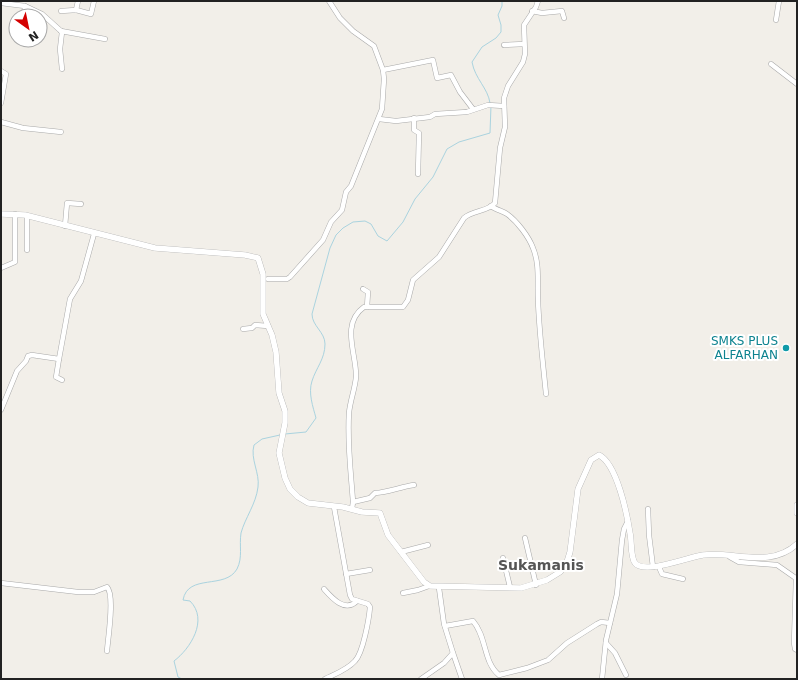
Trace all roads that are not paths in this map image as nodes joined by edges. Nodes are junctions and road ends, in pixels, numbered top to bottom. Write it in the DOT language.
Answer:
graph roads {
  1 [pos="78,1"];
  2 [pos="94,1"];
  3 [pos="329,1"];
  4 [pos="538,1"];
  5 [pos="779,1"];
  6 [pos="1,3"];
  7 [pos="25,6"];
  8 [pos="76,10"];
  9 [pos="61,11"];
  10 [pos="532,11"];
  11 [pos="564,18"];
  12 [pos="776,20"];
  13 [pos="61,30"];
  14 [pos="105,39"];
  15 [pos="524,44"];
  16 [pos="504,45"];
  17 [pos="771,64"];
  18 [pos="62,69"];
  19 [pos="383,70"];
  20 [pos="1,71"];
  21 [pos="797,84"];
  22 [pos="1,103"];
  23 [pos="504,106"];
  24 [pos="1,109"];
  25 [pos="473,109"];
  26 [pos="414,118"];
  27 [pos="379,119"];
  28 [pos="1,122"];
  29 [pos="61,132"];
  30 [pos="418,174"];
  31 [pos="81,204"];
  32 [pos="491,206"];
  33 [pos="1,214"];
  34 [pos="15,214"];
  35 [pos="27,216"];
  36 [pos="65,226"];
  37 [pos="94,234"];
  38 [pos="27,250"];
  39 [pos="1,268"];
  40 [pos="268,279"];
  41 [pos="363,289"];
  42 [pos="367,307"];
  43 [pos="268,326"];
  44 [pos="243,329"];
  45 [pos="59,359"];
  46 [pos="62,380"];
  47 [pos="546,394"];
  48 [pos="1,410"];
  49 [pos="414,485"];
  50 [pos="353,502"];
  51 [pos="797,505"];
  52 [pos="334,506"];
  53 [pos="352,509"];
  54 [pos="648,509"];
  55 [pos="797,513"];
  56 [pos="628,521"];
  57 [pos="525,538"];
  58 [pos="797,544"];
  59 [pos="428,545"];
  60 [pos="401,552"];
  61 [pos="730,557"];
  62 [pos="503,558"];
  63 [pos="652,567"];
  64 [pos="659,567"];
  65 [pos="370,570"];
  66 [pos="346,574"];
  67 [pos="682,579"];
  68 [pos="796,579"];
  69 [pos="1,583"];
  70 [pos="536,584"];
  71 [pos="429,586"];
  72 [pos="510,587"];
  73 [pos="439,588"];
  74 [pos="324,589"];
  75 [pos="403,593"];
  76 [pos="357,601"];
  77 [pos="610,623"];
  78 [pos="445,626"];
  79 [pos="606,643"];
  80 [pos="797,650"];
  81 [pos="107,651"];
  82 [pos="453,653"];
  83 [pos="626,675"];
  84 [pos="325,679"];
  85 [pos="421,679"];
  86 [pos="462,679"];
  87 [pos="602,679"];
  1 -- 8 [label="street"];
  2 -- 8 [label="street"];
  3 -- 19 [label="street"];
  4 -- 10 [label="street"];
  5 -- 12 [label="street"];
  6 -- 7 [label="street"];
  7 -- 13 [label="street"];
  8 -- 9 [label="street"];
  10 -- 11 [label="street"];
  10 -- 15 [label="street"];
  13 -- 14 [label="street"];
  13 -- 18 [label="street"];
  15 -- 16 [label="street"];
  15 -- 23 [label="street"];
  17 -- 21 [label="street"];
  19 -- 25 [label="street"];
  19 -- 27 [label="street"];
  20 -- 22 [label="street"];
  22 -- 24 [label="street"];
  23 -- 25 [label="street"];
  23 -- 32 [label="street"];
  25 -- 26 [label="street"];
  26 -- 27 [label="street"];
  26 -- 30 [label="street"];
  27 -- 40 [label="street"];
  28 -- 29 [label="street"];
  31 -- 36 [label="street"];
  32 -- 42 [label="street"];
  32 -- 47 [label="street"];
  33 -- 34 [label="street"];
  34 -- 35 [label="street"];
  34 -- 39 [label="street"];
  35 -- 36 [label="street"];
  35 -- 38 [label="street"];
  36 -- 37 [label="street"];
  37 -- 43 [label="street"];
  37 -- 45 [label="street"];
  41 -- 42 [label="street"];
  42 -- 50 [label="street"];
  43 -- 44 [label="street"];
  43 -- 52 [label="street"];
  45 -- 46 [label="street"];
  45 -- 48 [label="street"];
  49 -- 50 [label="street"];
  50 -- 53 [label="street"];
  51 -- 55 [label="street"];
  52 -- 53 [label="street"];
  52 -- 66 [label="street"];
  53 -- 60 [label="street"];
  54 -- 63 [label="street"];
  56 -- 63 [label="street"];
  56 -- 70 [label="street"];
  56 -- 77 [label="street"];
  57 -- 70 [label="street"];
  58 -- 61 [label="street"];
  59 -- 60 [label="street"];
  60 -- 71 [label="street"];
  61 -- 64 [label="street"];
  61 -- 68 [label="street"];
  62 -- 72 [label="street"];
  63 -- 64 [label="street"];
  64 -- 67 [label="street"];
  65 -- 66 [label="street"];
  66 -- 76 [label="street"];
  68 -- 80 [label="street"];
  69 -- 81 [label="street"];
  70 -- 72 [label="street"];
  71 -- 73 [label="street"];
  71 -- 75 [label="street"];
  72 -- 73 [label="street"];
  73 -- 78 [label="street"];
  74 -- 76 [label="street"];
  76 -- 84 [label="street"];
  77 -- 78 [label="street"];
  77 -- 79 [label="street"];
  78 -- 82 [label="street"];
  79 -- 83 [label="street"];
  79 -- 87 [label="street"];
  82 -- 85 [label="street"];
  82 -- 86 [label="street"];
}
